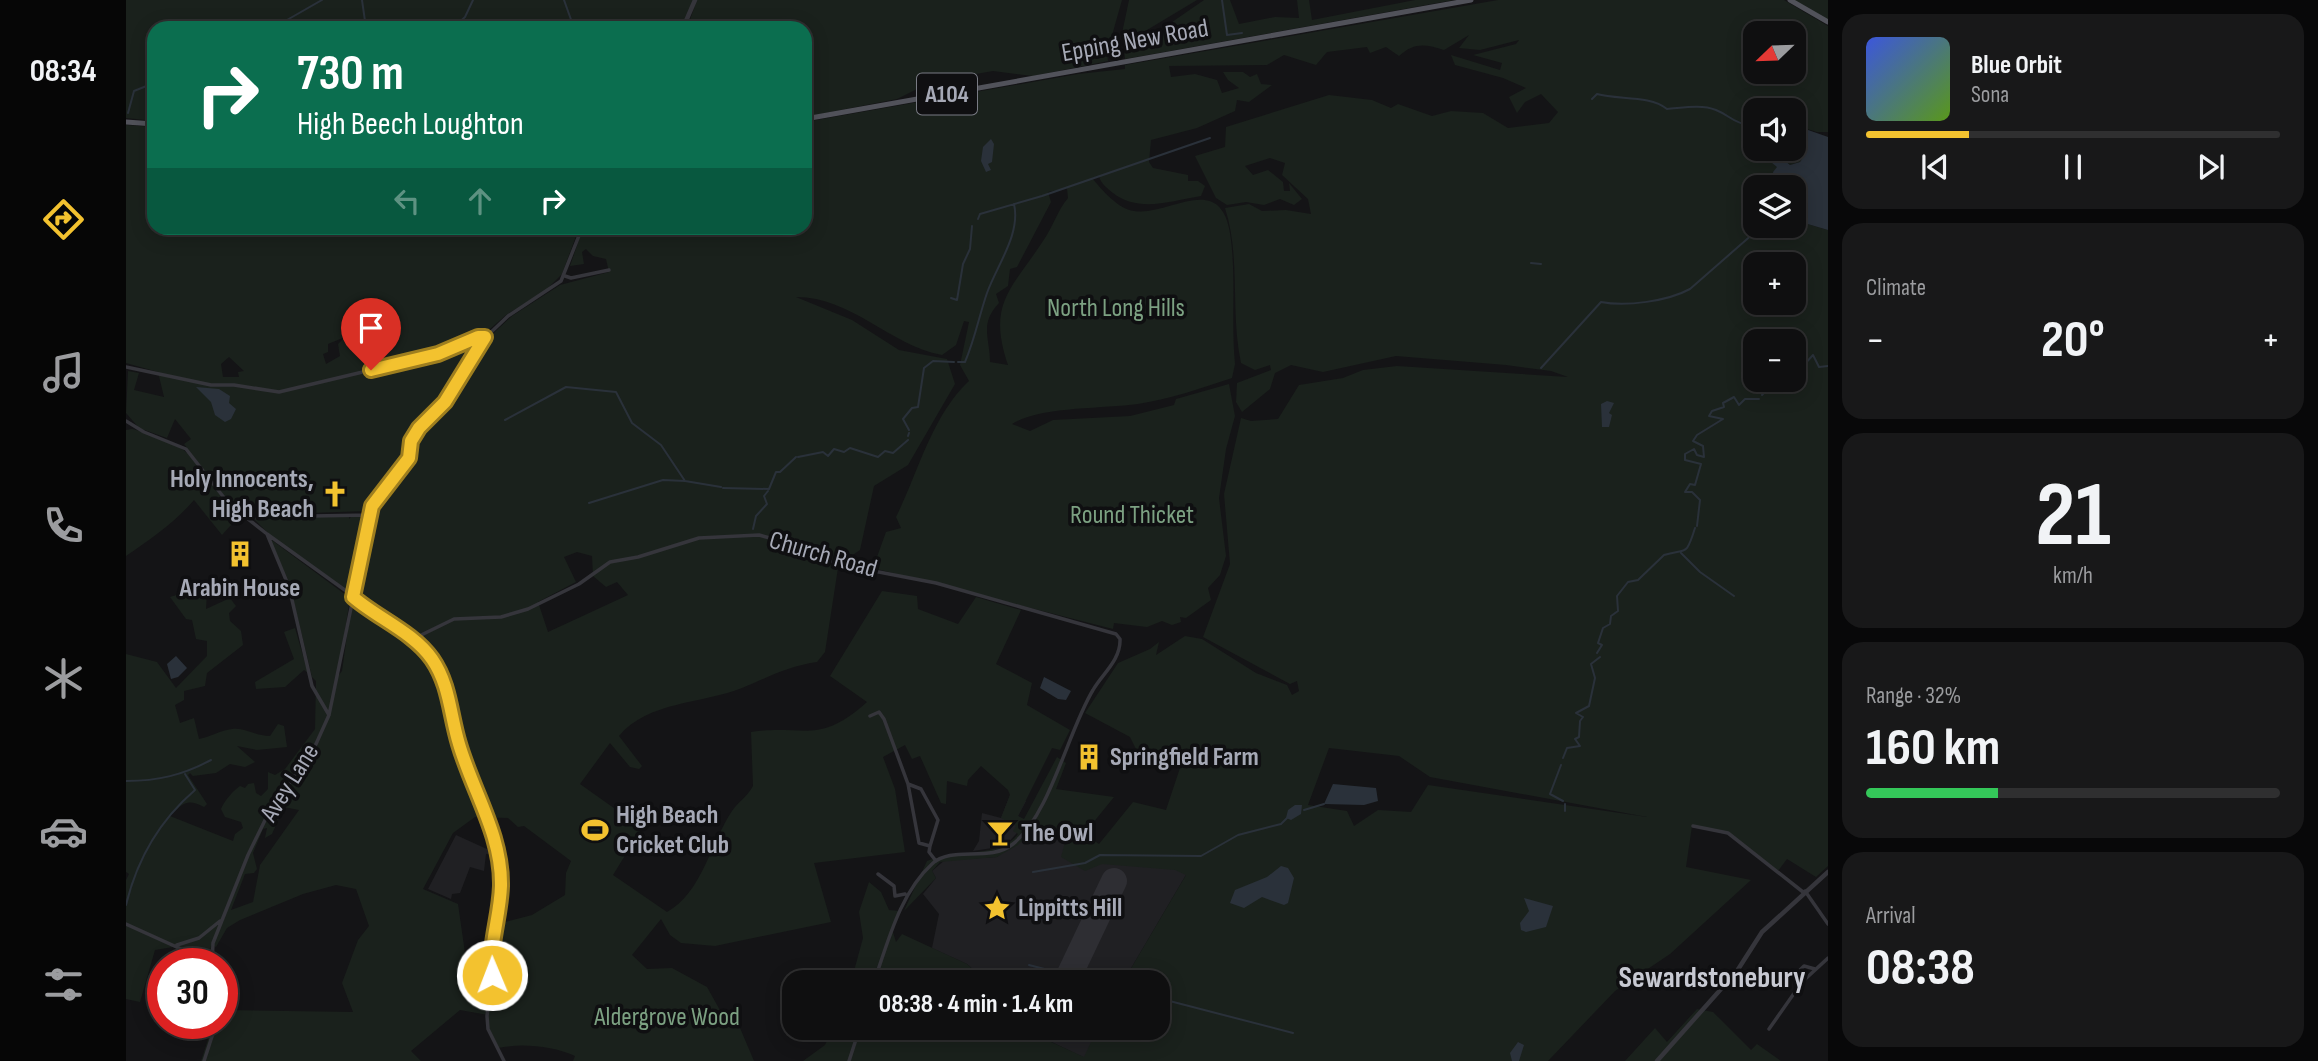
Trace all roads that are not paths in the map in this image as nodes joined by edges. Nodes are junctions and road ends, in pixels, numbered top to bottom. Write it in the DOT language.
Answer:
graph roads {
  1 [pos="695,0"];
  2 [pos="1471,0"];
  3 [pos="1790,0"];
  4 [pos="686,21"];
  5 [pos="1828,22"];
  6 [pos="812,118"];
  7 [pos="126,121"];
  8 [pos="147,123"];
  9 [pos="580,235"];
  10 [pos="609,270"];
  11 [pos="565,276"];
  12 [pos="485,337"];
  13 [pos="126,367"];
  14 [pos="126,421"];
  15 [pos="134,426"];
  16 [pos="126,429"];
  17 [pos="370,515"];
  18 [pos="248,517"];
  19 [pos="267,534"];
  20 [pos="353,597"];
  21 [pos="413,639"];
  22 [pos="329,715"];
  23 [pos="870,716"];
  24 [pos="908,785"];
  25 [pos="1693,826"];
  26 [pos="930,846"];
  27 [pos="936,861"];
  28 [pos="1828,872"];
  29 [pos="878,874"];
  30 [pos="1804,892"];
  31 [pos="907,893"];
  32 [pos="222,919"];
  33 [pos="126,923"];
  34 [pos="1828,924"];
  35 [pos="177,945"];
  36 [pos="183,948"];
  37 [pos="213,948"];
  38 [pos="1828,958"];
  39 [pos="1815,969"];
  40 [pos="878,970"];
  41 [pos="1802,982"];
  42 [pos="1769,1029"];
  43 [pos="211,1039"];
  44 [pos="856,1040"];
  45 [pos="204,1061"];
  46 [pos="504,1061"];
  47 [pos="849,1061"];
  48 [pos="1657,1061"];
  1 -- 4 [label="street"];
  2 -- 6 [label="main road, Epping New Road / A104"];
  3 -- 5 [label="main road"];
  7 -- 8 [label="main road"];
  9 -- 11 [label="street"];
  10 -- 11 [label="street"];
  11 -- 12 [label="street"];
  12 -- 13 [label="street"];
  12 -- 17 [label="street, Avey Lane"];
  14 -- 15 [label="street"];
  15 -- 16 [label="street"];
  15 -- 18 [label="street"];
  17 -- 18 [label="street"];
  17 -- 20 [label="street, Avey Lane"];
  18 -- 19 [label="street"];
  19 -- 20 [label="street"];
  19 -- 22 [label="street"];
  20 -- 21 [label="street"];
  20 -- 22 [label="street, Avey Lane"];
  21 -- 27 [label="street, Church Road"];
  21 -- 46 [label="street"];
  22 -- 32 [label="street, Avey Lane"];
  23 -- 24 [label="street"];
  24 -- 26 [label="street"];
  24 -- 26 [label="street"];
  25 -- 30 [label="street"];
  26 -- 27 [label="street"];
  27 -- 31 [label="street"];
  28 -- 30 [label="street"];
  29 -- 31 [label="street"];
  30 -- 34 [label="street"];
  30 -- 48 [label="street"];
  31 -- 40 [label="street"];
  32 -- 35 [label="street"];
  32 -- 37 [label="street, Avey Lane"];
  33 -- 35 [label="street"];
  35 -- 36 [label="street"];
  38 -- 39 [label="street"];
  39 -- 41 [label="street"];
  39 -- 41 [label="street"];
  41 -- 42 [label="street"];
  43 -- 45 [label="street"];
  44 -- 47 [label="street"];
}
